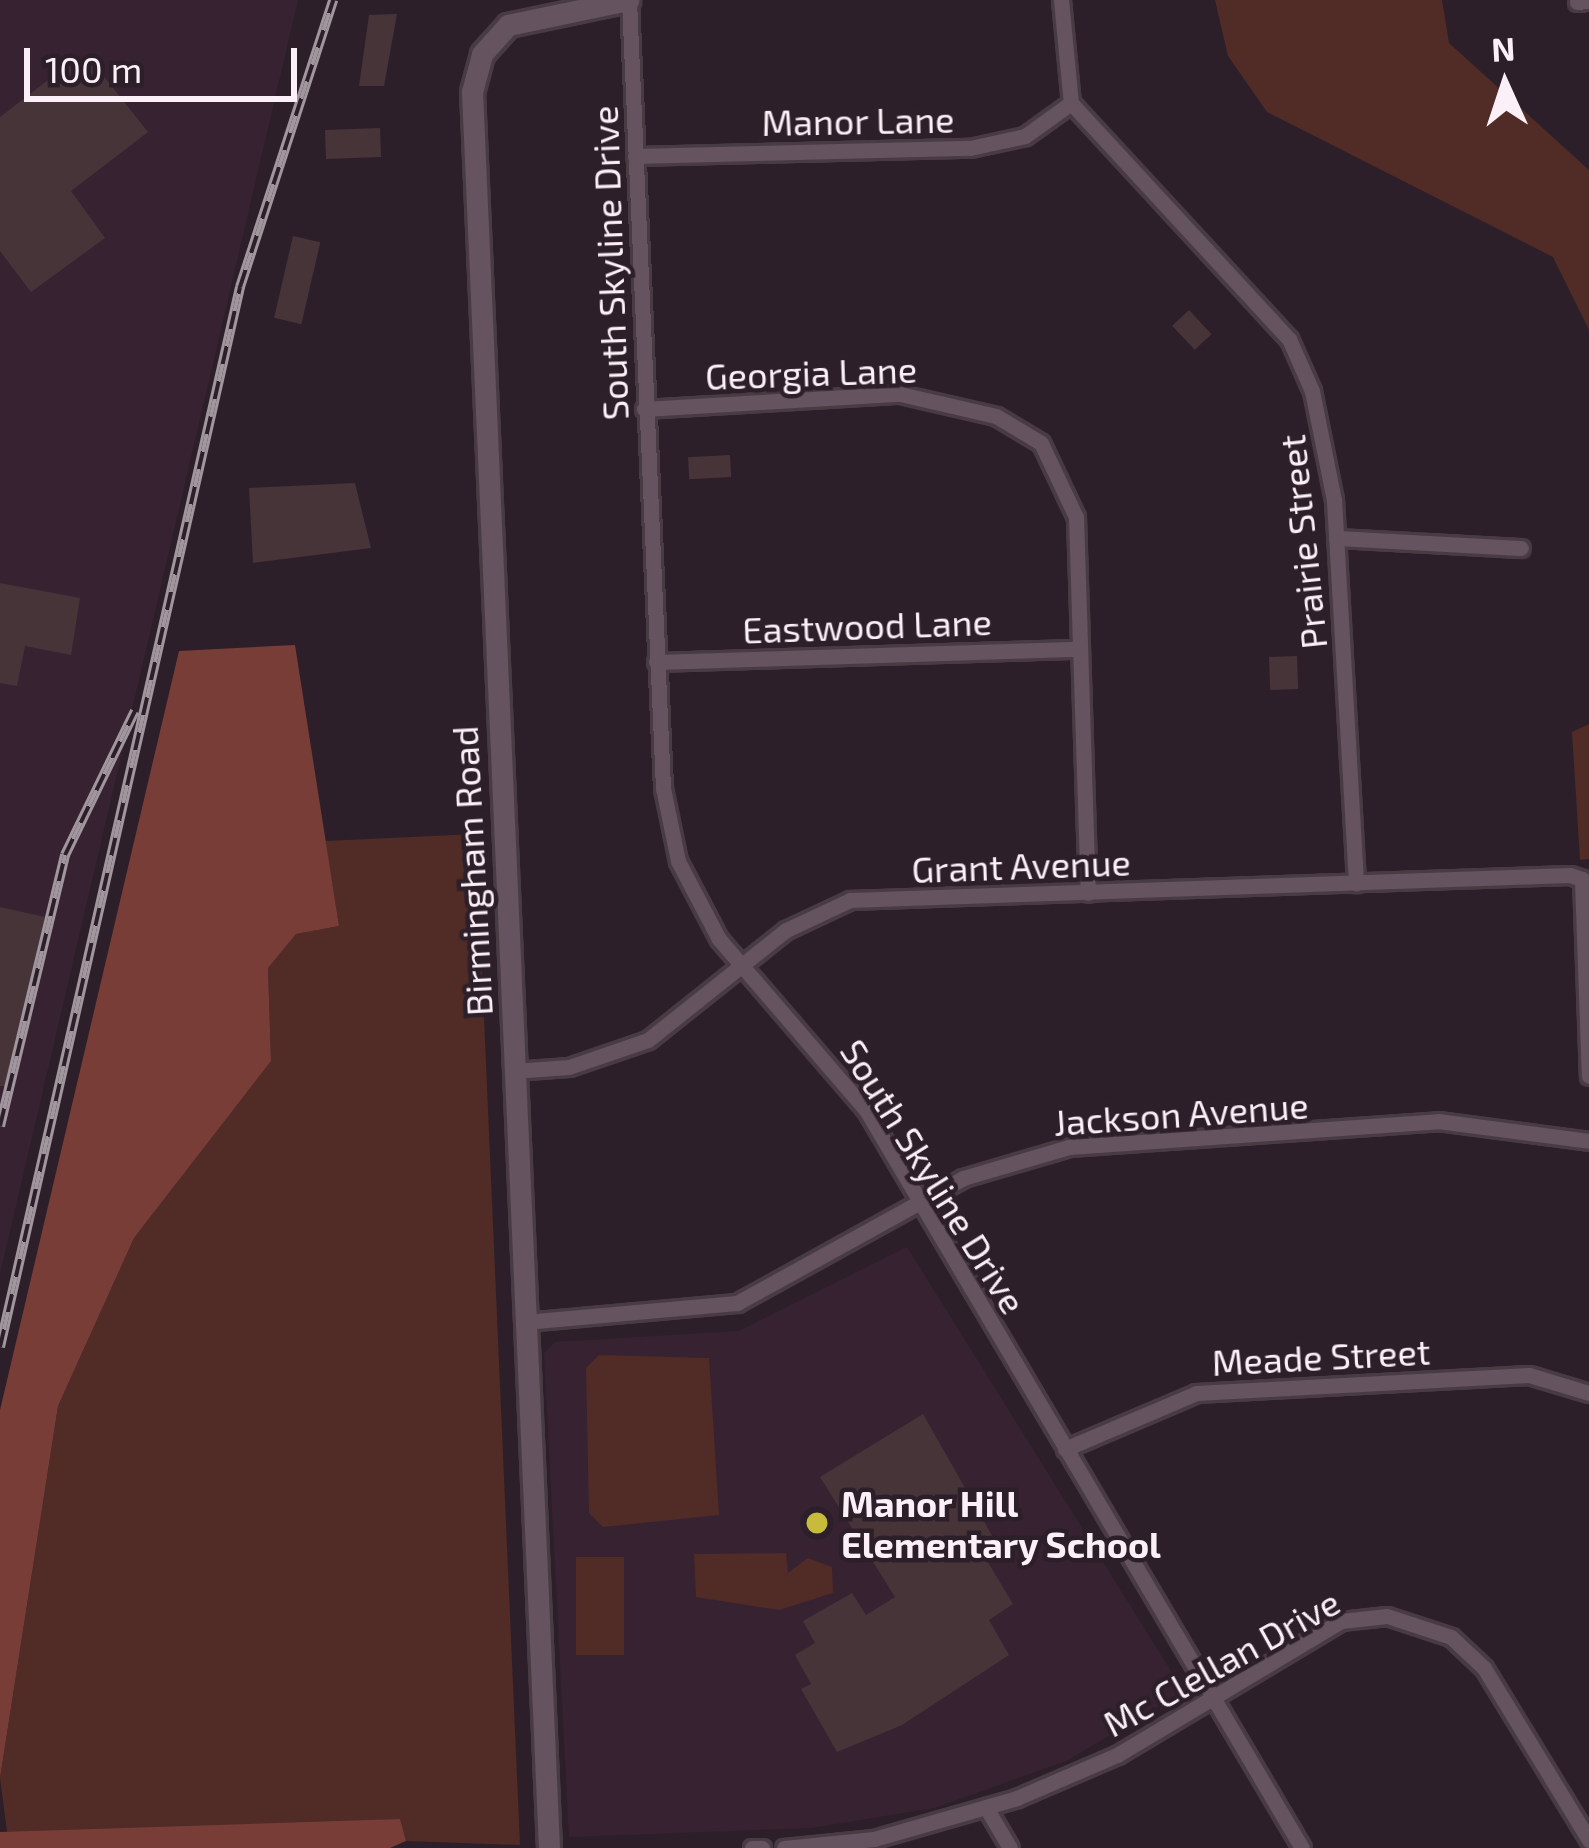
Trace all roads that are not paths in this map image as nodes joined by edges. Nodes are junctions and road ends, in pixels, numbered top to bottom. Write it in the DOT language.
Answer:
graph roads {
  1 [pos="628,0"];
  2 [pos="1061,0"];
  3 [pos="1589,1"];
  4 [pos="1576,2"];
  5 [pos="1071,103"];
  6 [pos="635,156"];
  7 [pos="644,409"];
  8 [pos="1336,538"];
  9 [pos="1521,548"];
  10 [pos="1080,649"];
  11 [pos="656,662"];
  12 [pos="1356,883"];
  13 [pos="1088,893"];
  14 [pos="745,965"];
  15 [pos="513,1071"];
  16 [pos="1589,1076"];
  17 [pos="1589,1142"];
  18 [pos="920,1203"];
  19 [pos="524,1322"];
  20 [pos="1589,1393"];
  21 [pos="1065,1449"];
  22 [pos="1212,1699"];
  23 [pos="987,1809"];
  24 [pos="1589,1840"];
  25 [pos="548,1848"];
  26 [pos="752,1848"];
  27 [pos="762,1848"];
  28 [pos="784,1848"];
  29 [pos="1010,1848"];
  30 [pos="1302,1848"];
  1 -- 6 [label="street, South Skyline Drive"];
  1 -- 15 [label="street, Birmingham Road"];
  2 -- 5 [label="street"];
  3 -- 4 [label="street"];
  5 -- 6 [label="street, Manor Lane"];
  5 -- 8 [label="street, Prairie Street"];
  6 -- 7 [label="street, South Skyline Drive"];
  7 -- 10 [label="street, Georgia Lane"];
  7 -- 11 [label="street, South Skyline Drive"];
  8 -- 9 [label="street"];
  8 -- 12 [label="street, Prairie Street"];
  10 -- 11 [label="street, Eastwood Lane"];
  10 -- 13 [label="street"];
  11 -- 14 [label="street, South Skyline Drive"];
  12 -- 13 [label="street, Grant Avenue"];
  12 -- 16 [label="street, Grant Avenue"];
  13 -- 14 [label="street, Grant Avenue"];
  14 -- 15 [label="street, Grant Avenue"];
  14 -- 18 [label="street, South Skyline Drive"];
  15 -- 19 [label="street, Birmingham Road"];
  17 -- 18 [label="street, Jackson Avenue"];
  18 -- 19 [label="street, Jackson Avenue"];
  18 -- 21 [label="street, South Skyline Drive"];
  19 -- 25 [label="street, Birmingham Road"];
  20 -- 21 [label="street, Meade Street"];
  21 -- 22 [label="street, South Skyline Drive"];
  22 -- 23 [label="street, Mc Clellan Drive"];
  22 -- 24 [label="street, Mc Clellan Drive"];
  22 -- 30 [label="street, South Skyline Drive"];
  23 -- 28 [label="street, Mc Clellan Drive"];
  23 -- 29 [label="street"];
  26 -- 27 [label="street"];
}
